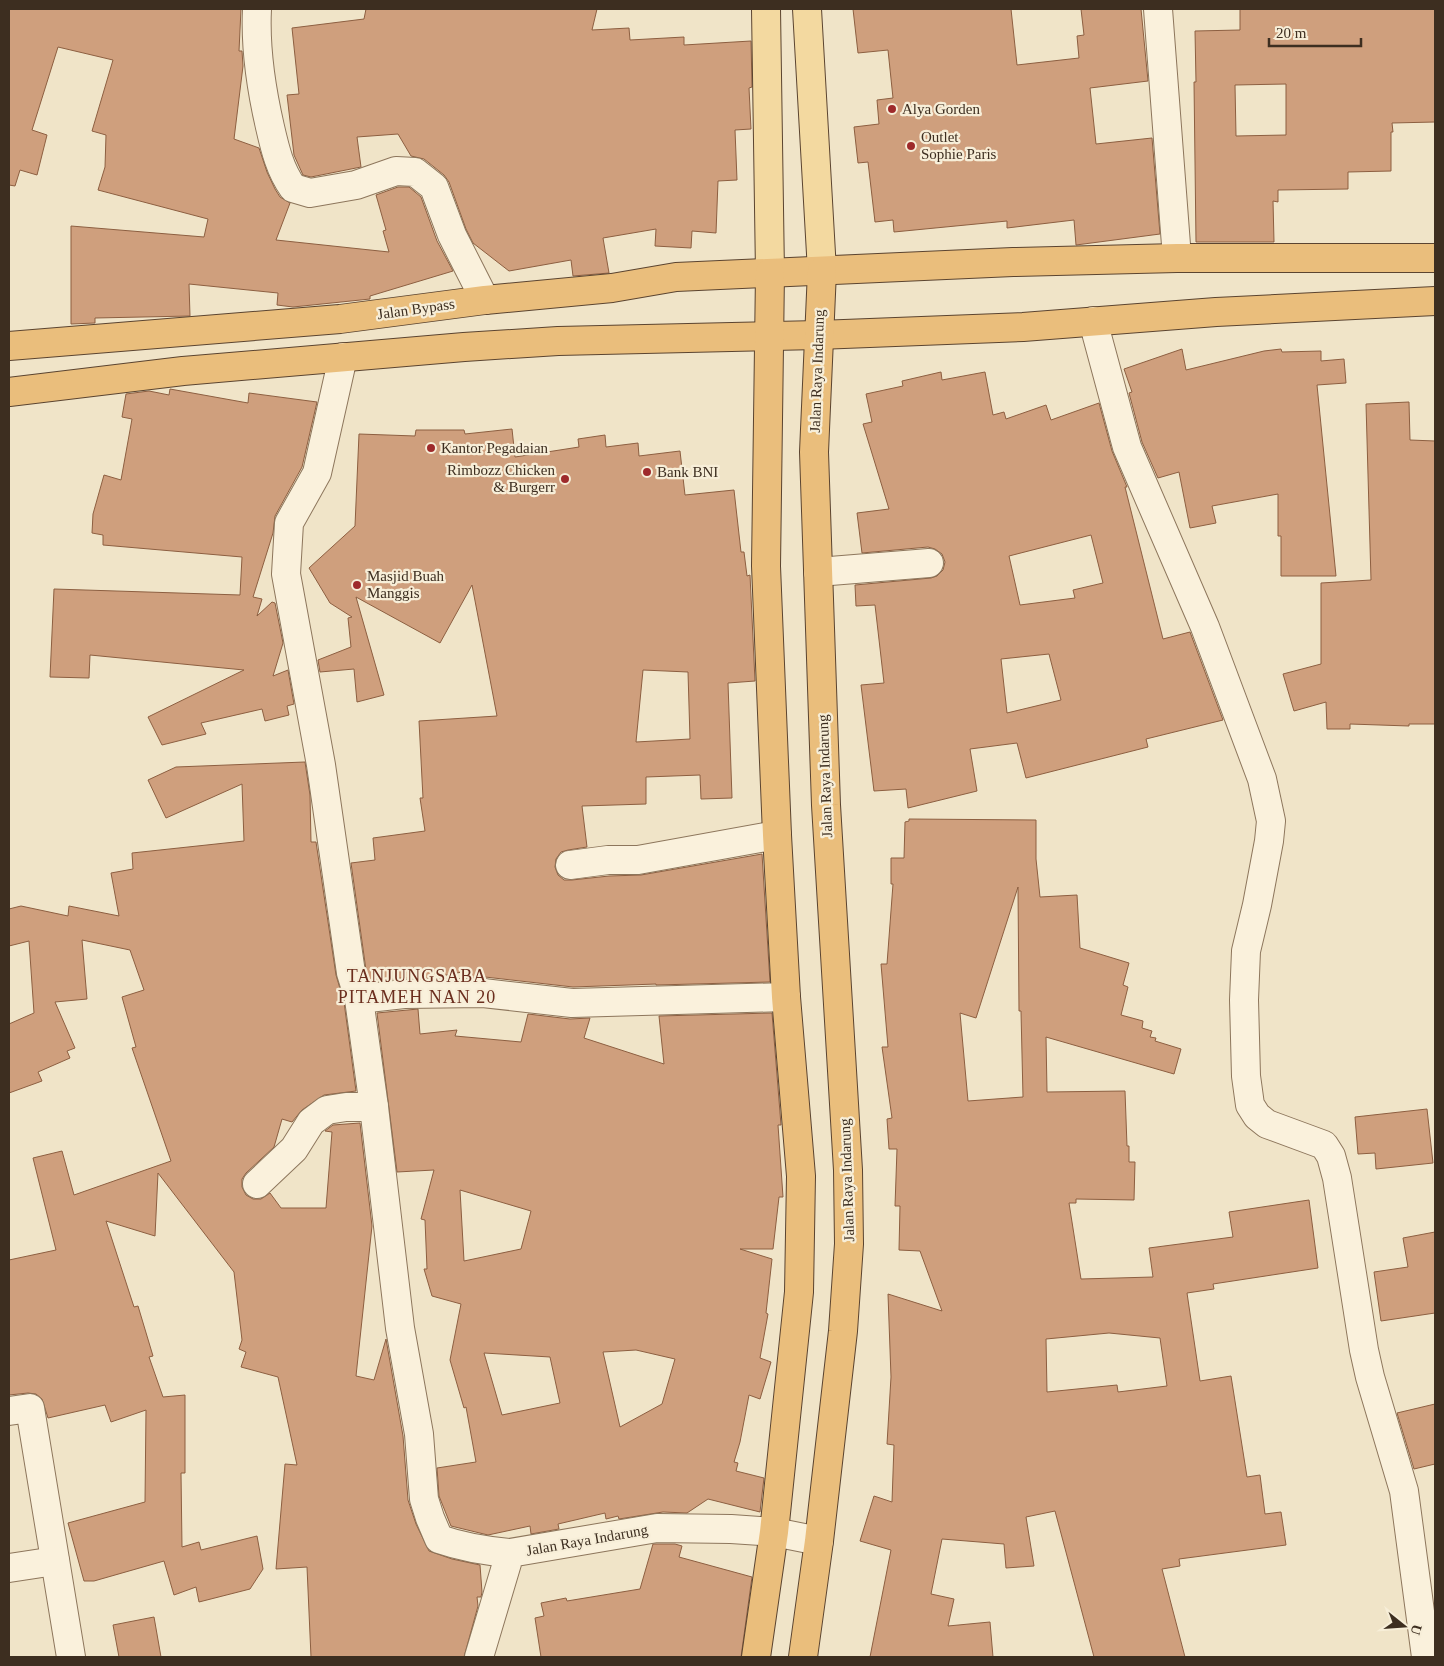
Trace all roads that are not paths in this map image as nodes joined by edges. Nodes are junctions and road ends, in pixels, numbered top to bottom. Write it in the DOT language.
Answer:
graph roads {
  1 [pos="257,9"];
  2 [pos="766,9"];
  3 [pos="807,9"];
  4 [pos="1158,9"];
  5 [pos="1177,258"];
  6 [pos="1435,258"];
  7 [pos="822,271"];
  8 [pos="770,273"];
  9 [pos="494,299"];
  10 [pos="1435,301"];
  11 [pos="1093,321"];
  12 [pos="818,334"];
  13 [pos="768,336"];
  14 [pos="9,346"];
  15 [pos="343,357"];
  16 [pos="9,392"];
  17 [pos="929,562"];
  18 [pos="818,572"];
  19 [pos="776,835"];
  20 [pos="570,865"];
  21 [pos="786,997"];
  22 [pos="359,999"];
  23 [pos="374,1107"];
  24 [pos="257,1184"];
  25 [pos="9,1411"];
  26 [pos="774,1532"];
  27 [pos="819,1541"];
  28 [pos="510,1553"];
  29 [pos="55,1560"];
  30 [pos="9,1568"];
  31 [pos="71,1657"];
  32 [pos="479,1657"];
  33 [pos="756,1657"];
  34 [pos="803,1657"];
  35 [pos="1426,1657"];
  1 -- 9 [label="street"];
  2 -- 8 [label="main road"];
  3 -- 7 [label="main road, Jalan Raya Indarung"];
  4 -- 5 [label="street"];
  5 -- 6 [label="highway, Jalan Bypass"];
  5 -- 7 [label="highway, Jalan Bypass"];
  7 -- 8 [label="highway, Jalan Bypass"];
  7 -- 12 [label="highway, Jalan Raya Indarung"];
  8 -- 9 [label="highway, Jalan Bypass"];
  8 -- 13 [label="highway"];
  9 -- 14 [label="highway, Jalan Bypass"];
  10 -- 11 [label="highway"];
  11 -- 12 [label="highway"];
  11 -- 35 [label="street"];
  12 -- 13 [label="highway"];
  12 -- 18 [label="highway, Jalan Raya Indarung"];
  13 -- 15 [label="highway"];
  13 -- 19 [label="highway"];
  15 -- 16 [label="highway"];
  15 -- 22 [label="street"];
  17 -- 18 [label="street"];
  18 -- 27 [label="highway, Jalan Raya Indarung"];
  19 -- 20 [label="street"];
  19 -- 21 [label="highway"];
  21 -- 22 [label="street"];
  21 -- 26 [label="highway"];
  22 -- 23 [label="street"];
  23 -- 24 [label="street"];
  23 -- 28 [label="street"];
  25 -- 29 [label="street"];
  26 -- 27 [label="street, Jalan Raya Indarung"];
  26 -- 28 [label="street, Jalan Raya Indarung"];
  26 -- 33 [label="highway"];
  27 -- 34 [label="highway, Jalan Raya Indarung"];
  28 -- 32 [label="street, Jalan Raya Indarung"];
  29 -- 30 [label="street"];
  29 -- 31 [label="street"];
}
